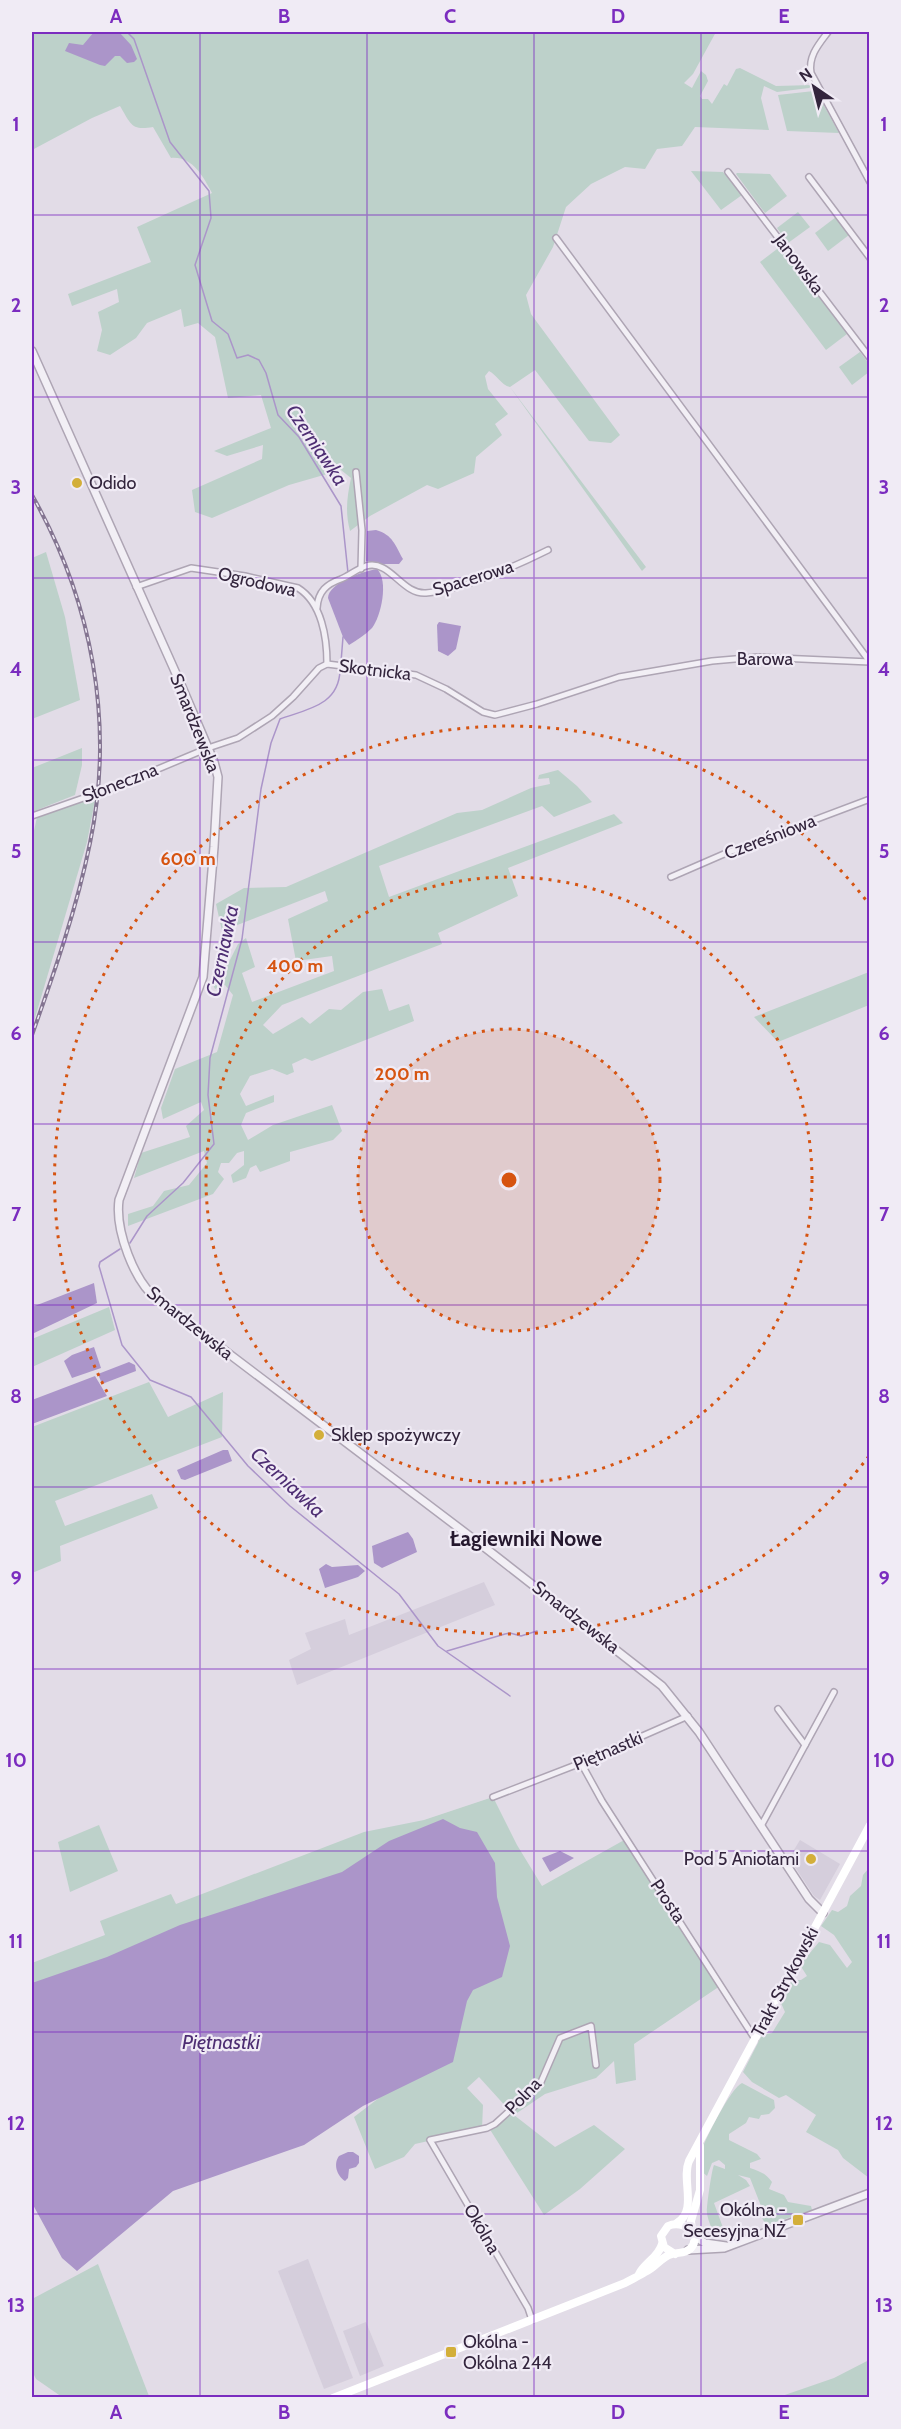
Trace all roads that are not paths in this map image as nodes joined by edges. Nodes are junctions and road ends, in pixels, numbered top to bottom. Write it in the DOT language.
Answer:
graph roads {
  1 [pos="828,32"];
  2 [pos="728,172"];
  3 [pos="809,177"];
  4 [pos="870,182"];
  5 [pos="556,238"];
  6 [pos="870,258"];
  7 [pos="32,351"];
  8 [pos="870,358"];
  9 [pos="356,472"];
  10 [pos="548,550"];
  11 [pos="360,569"];
  12 [pos="136,587"];
  13 [pos="317,608"];
  14 [pos="870,662"];
  15 [pos="327,664"];
  16 [pos="661,670"];
  17 [pos="208,748"];
  18 [pos="870,799"];
  19 [pos="32,816"];
  20 [pos="671,877"];
  21 [pos="834,1692"];
  22 [pos="778,1709"];
  23 [pos="688,1716"];
  24 [pos="805,1745"];
  25 [pos="581,1763"];
  26 [pos="493,1797"];
  27 [pos="870,1825"];
  28 [pos="761,1826"];
  29 [pos="823,1913"];
  30 [pos="755,2039"];
  31 [pos="596,2065"];
  32 [pos="430,2140"];
  33 [pos="701,2140"];
  34 [pos="870,2193"];
  35 [pos="676,2223"];
  36 [pos="693,2234"];
  37 [pos="662,2244"];
  38 [pos="726,2246"];
  39 [pos="688,2250"];
  40 [pos="675,2254"];
  41 [pos="639,2274"];
  42 [pos="532,2320"];
  43 [pos="333,2397"];
  1 -- 4 [label="street"];
  2 -- 8 [label="street, Janowska"];
  3 -- 6 [label="street"];
  5 -- 14 [label="street"];
  7 -- 12 [label="street, Smardzewska"];
  9 -- 11 [label="street"];
  10 -- 11 [label="street, Spacerowa"];
  11 -- 13 [label="street"];
  12 -- 13 [label="street, Ogrodowa"];
  12 -- 17 [label="street, Smardzewska"];
  13 -- 15 [label="street, Ogrodowa"];
  14 -- 16 [label="street, Barowa"];
  15 -- 16 [label="street, Skotnicka"];
  15 -- 17 [label="street, Skotnicka"];
  17 -- 19 [label="street, Słoneczna"];
  17 -- 23 [label="street, Smardzewska"];
  18 -- 20 [label="street, Czereśniowa"];
  21 -- 24 [label="street"];
  22 -- 24 [label="street"];
  23 -- 25 [label="street, Piętnastki"];
  23 -- 28 [label="street, Smardzewska"];
  24 -- 28 [label="street"];
  25 -- 26 [label="street, Piętnastki"];
  25 -- 30 [label="street, Prosta"];
  27 -- 29 [label="main road, Trakt Strykowski"];
  28 -- 29 [label="street, Smardzewska"];
  29 -- 30 [label="main road, Trakt Strykowski"];
  30 -- 33 [label="main road, Trakt Strykowski"];
  31 -- 32 [label="street, Polna"];
  32 -- 42 [label="street, Okólna"];
  33 -- 35 [label="main road, Trakt Strykowski"];
  33 -- 36 [label="main road, Trakt Strykowski"];
  34 -- 38 [label="street"];
  35 -- 36 [label="main road"];
  35 -- 37 [label="main road"];
  36 -- 38 [label="street"];
  36 -- 39 [label="main road"];
  37 -- 40 [label="main road"];
  37 -- 41 [label="main road"];
  38 -- 39 [label="street"];
  39 -- 40 [label="main road"];
  40 -- 41 [label="main road"];
  41 -- 42 [label="main road"];
  42 -- 43 [label="main road"];
}
